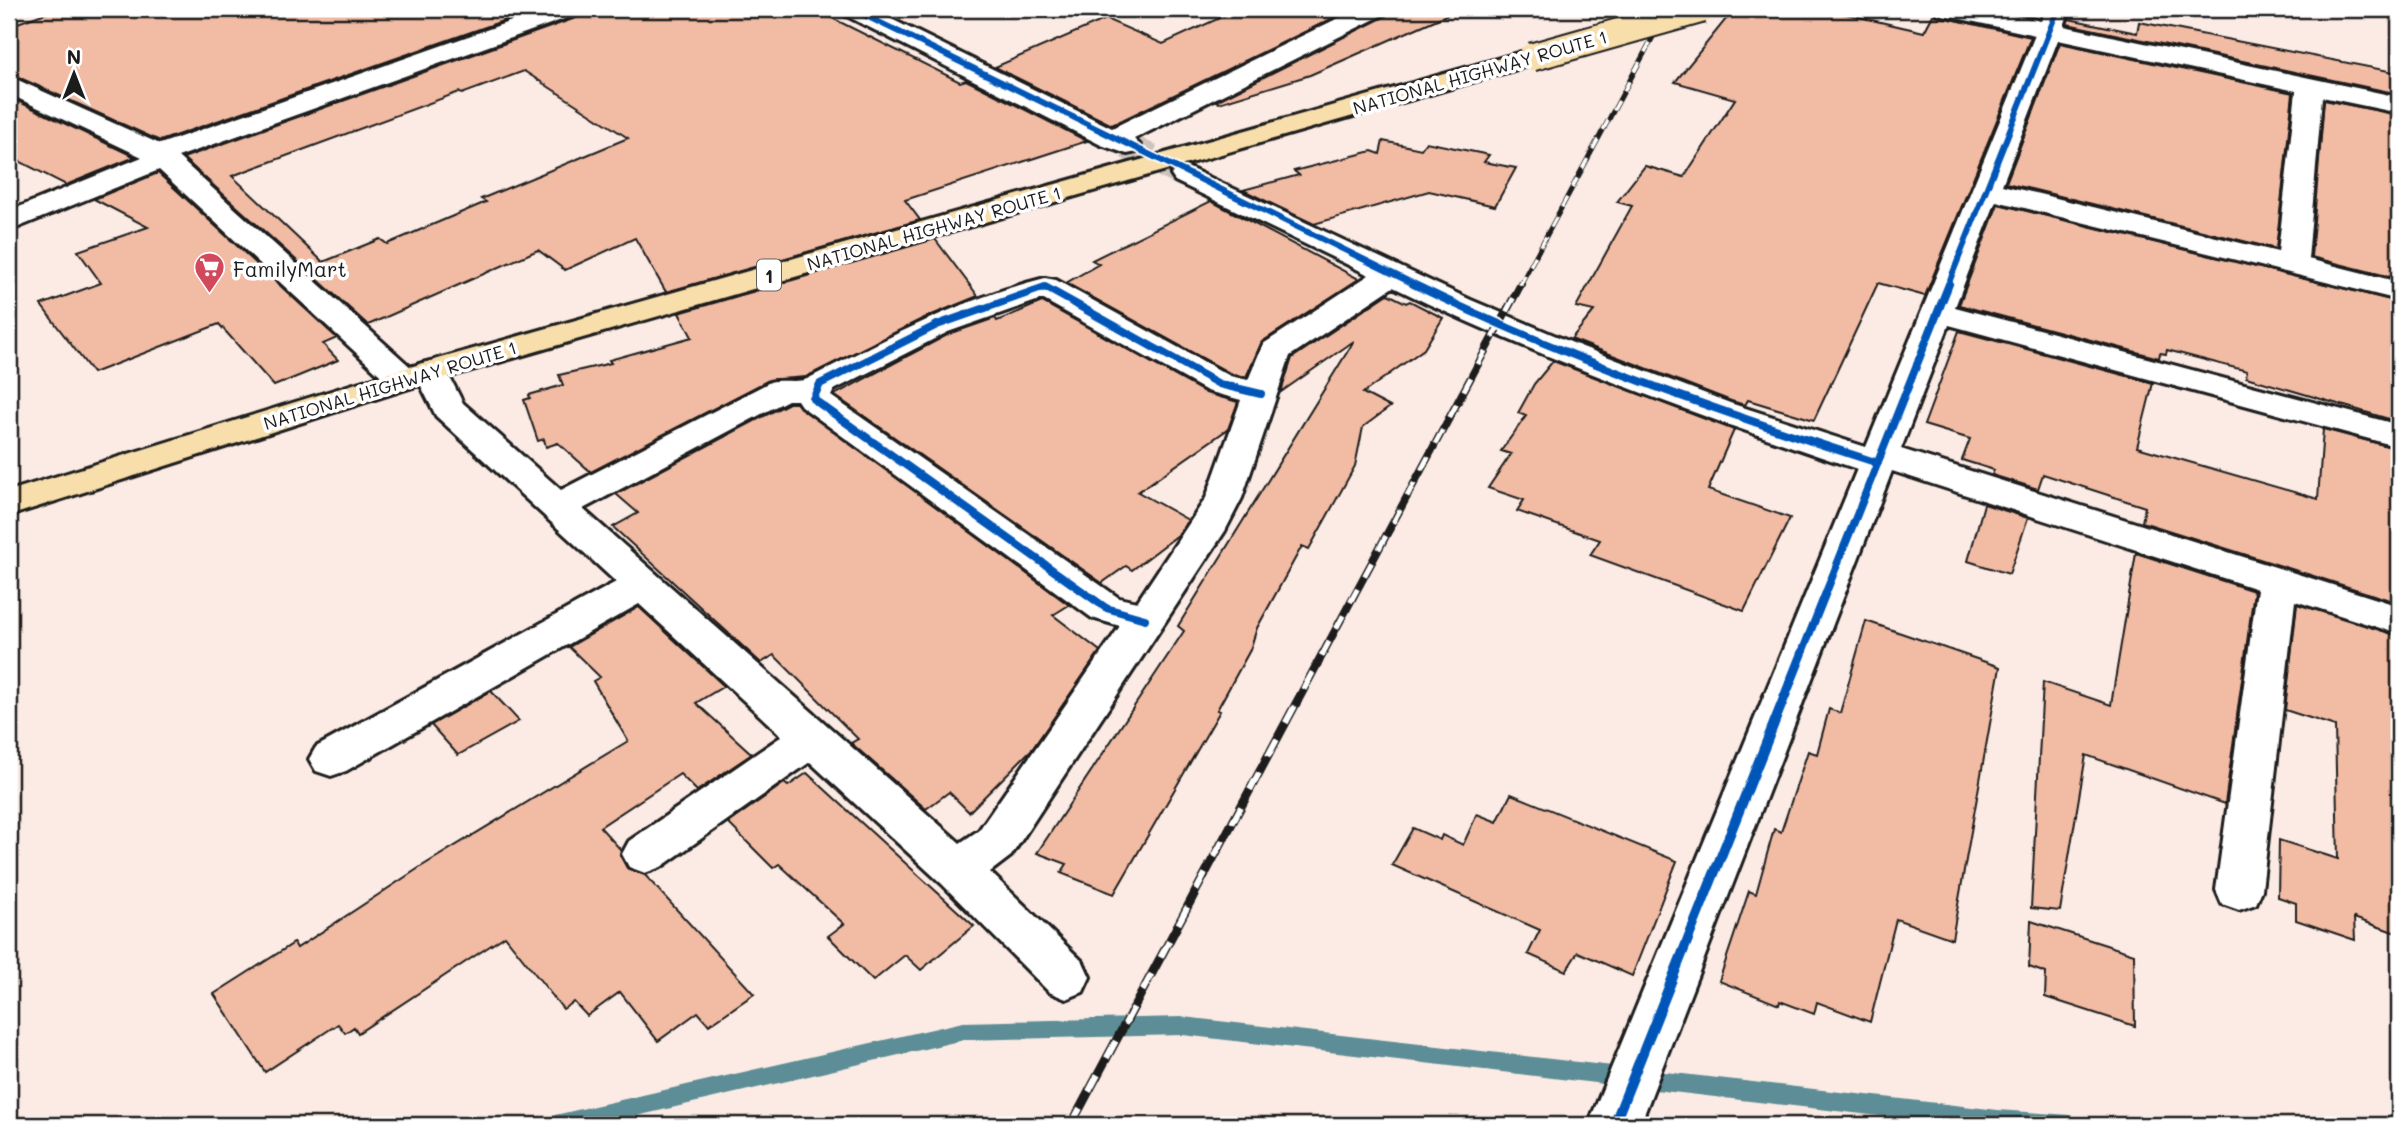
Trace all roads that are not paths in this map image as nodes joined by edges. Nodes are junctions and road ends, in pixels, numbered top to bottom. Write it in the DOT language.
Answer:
graph roads {
  1 [pos="569,9"];
  2 [pos="852,9"];
  3 [pos="1376,9"];
  4 [pos="1702,9"];
  5 [pos="1947,9"];
  6 [pos="2054,21"];
  7 [pos="9,84"];
  8 [pos="2310,87"];
  9 [pos="43,99"];
  10 [pos="2399,104"];
  11 [pos="9,111"];
  12 [pos="161,156"];
  13 [pos="1185,175"];
  14 [pos="1986,190"];
  15 [pos="9,222"];
  16 [pos="2292,264"];
  17 [pos="1392,274"];
  18 [pos="2399,291"];
  19 [pos="1938,312"];
  20 [pos="418,375"];
  21 [pos="817,391"];
  22 [pos="1261,394"];
  23 [pos="2399,436"];
  24 [pos="1880,459"];
  25 [pos="9,504"];
  26 [pos="557,507"];
  27 [pos="2278,582"];
  28 [pos="642,585"];
  29 [pos="1145,619"];
  30 [pos="2399,620"];
  31 [pos="811,735"];
  32 [pos="331,759"];
  33 [pos="645,854"];
  34 [pos="958,870"];
  35 [pos="2239,890"];
  36 [pos="1066,976"];
  37 [pos="1614,1125"];
  1 -- 12 [label="street"];
  2 -- 3 [label="street"];
  4 -- 20 [label="highway, NATIONAL HIGHWAY ROUTE 1 / 1, bridge"];
  5 -- 6 [label="street"];
  6 -- 8 [label="street"];
  6 -- 14 [label="street"];
  7 -- 9 [label="street"];
  8 -- 10 [label="street"];
  8 -- 16 [label="street"];
  9 -- 11 [label="street"];
  9 -- 12 [label="street"];
  12 -- 15 [label="street"];
  12 -- 20 [label="street"];
  13 -- 17 [label="street"];
  14 -- 16 [label="street"];
  14 -- 19 [label="street"];
  16 -- 18 [label="street"];
  17 -- 22 [label="street"];
  17 -- 24 [label="street"];
  19 -- 23 [label="street"];
  19 -- 24 [label="street"];
  20 -- 25 [label="highway, NATIONAL HIGHWAY ROUTE 1 / 1"];
  20 -- 26 [label="street"];
  21 -- 22 [label="street"];
  21 -- 26 [label="street"];
  21 -- 29 [label="street"];
  22 -- 29 [label="street"];
  24 -- 27 [label="street"];
  24 -- 37 [label="street"];
  26 -- 28 [label="street"];
  27 -- 30 [label="street"];
  27 -- 35 [label="street"];
  28 -- 31 [label="street"];
  28 -- 32 [label="street"];
  29 -- 34 [label="street"];
  31 -- 33 [label="street"];
  31 -- 34 [label="street"];
  34 -- 36 [label="street"];
}
